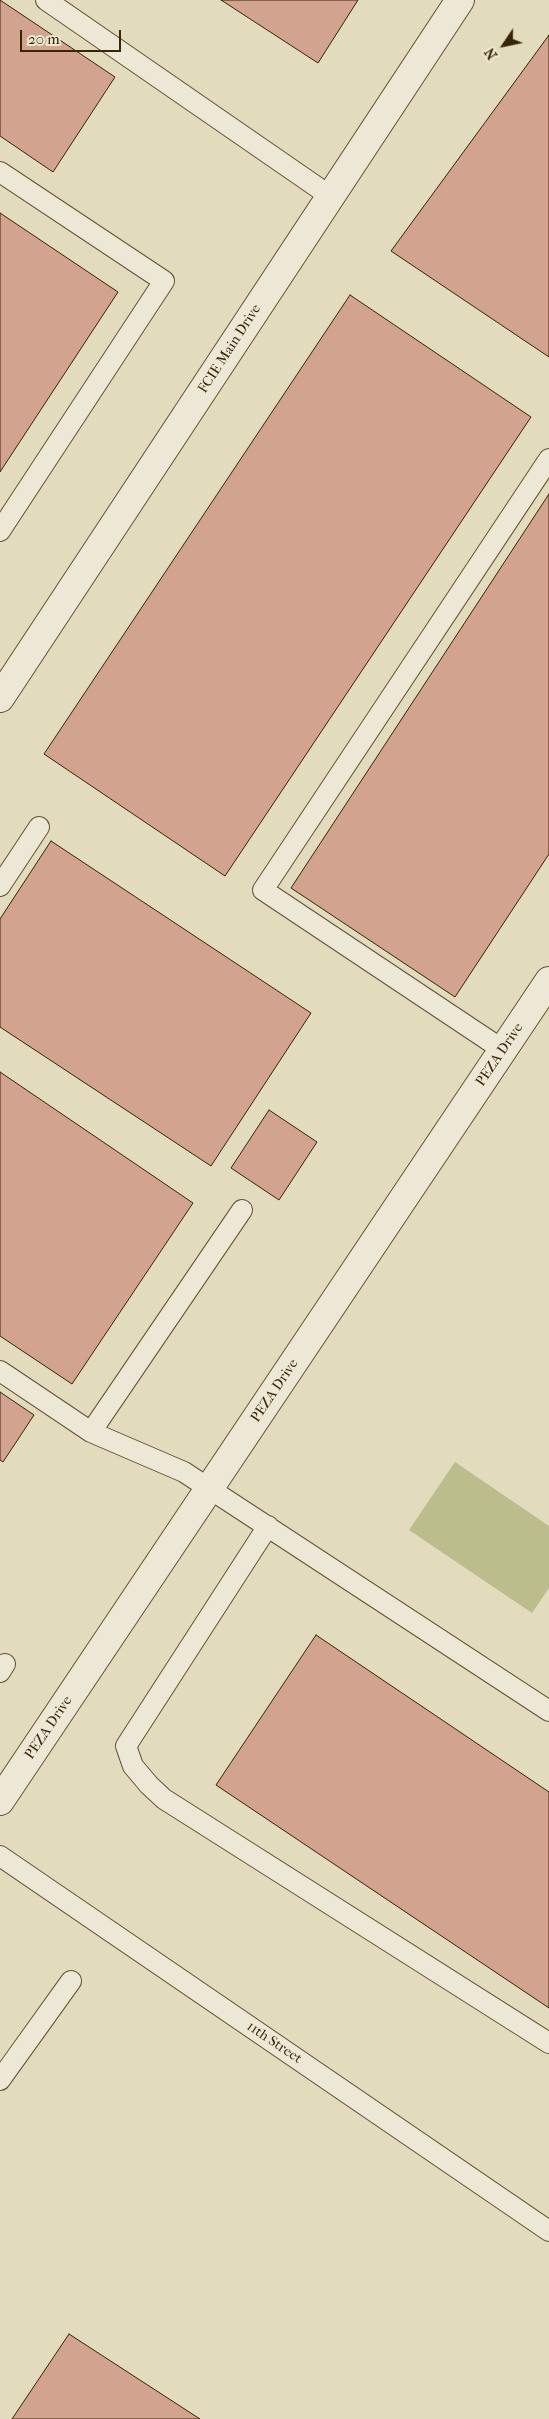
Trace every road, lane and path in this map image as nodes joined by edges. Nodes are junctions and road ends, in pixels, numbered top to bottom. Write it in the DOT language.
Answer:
graph roads {
  1 [pos="46,0"];
  2 [pos="460,0"];
  3 [pos="0,172"];
  4 [pos="330,196"];
  5 [pos="549,459"];
  6 [pos="0,530"];
  7 [pos="0,698"];
  8 [pos="39,827"];
  9 [pos="0,886"];
  10 [pos="549,981"];
  11 [pos="503,1050"];
  12 [pos="242,1210"];
  13 [pos="0,1371"];
  14 [pos="91,1432"];
  15 [pos="210,1488"];
  16 [pos="268,1526"];
  17 [pos="549,1711"];
  18 [pos="0,1801"];
  19 [pos="0,1856"];
  20 [pos="71,1981"];
  21 [pos="549,2043"];
  22 [pos="0,2080"];
  23 [pos="549,2231"];
  1 -- 4 [label="lane"];
  2 -- 4 [label="street, FCIE Main Drive"];
  3 -- 6 [label="lane"];
  4 -- 7 [label="street, FCIE Main Drive"];
  5 -- 11 [label="lane"];
  8 -- 9 [label="lane"];
  10 -- 11 [label="street, PEZA Drive"];
  11 -- 15 [label="street, PEZA Drive"];
  12 -- 14 [label="lane"];
  13 -- 14 [label="lane"];
  14 -- 15 [label="lane"];
  15 -- 16 [label="lane"];
  15 -- 18 [label="street, PEZA Drive"];
  16 -- 17 [label="lane"];
  16 -- 21 [label="lane"];
  19 -- 23 [label="lane, 11th Street"];
  20 -- 22 [label="lane"];
}
